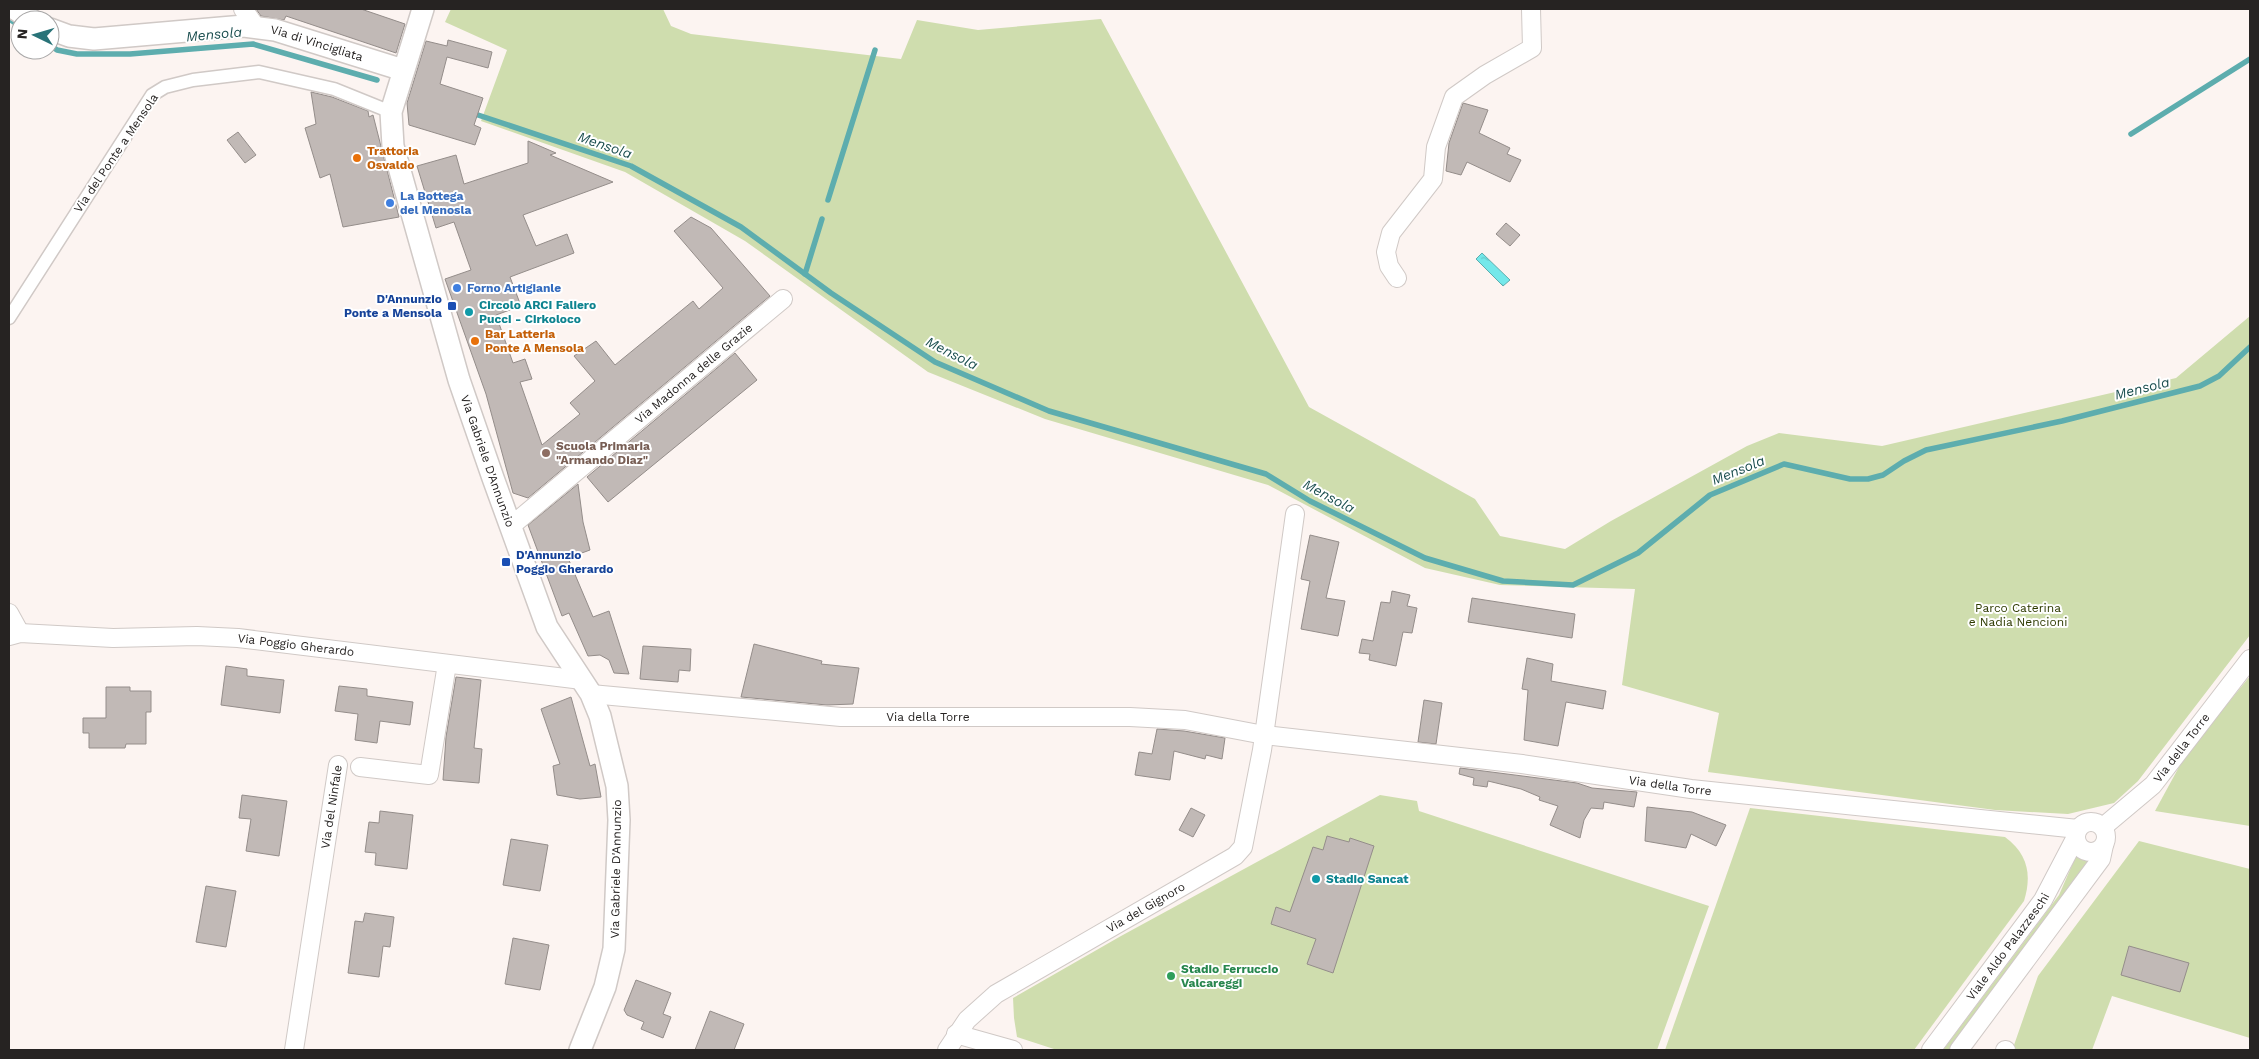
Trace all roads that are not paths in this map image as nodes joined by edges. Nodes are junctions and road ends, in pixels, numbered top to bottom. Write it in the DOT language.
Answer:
graph roads {
  1 [pos="244,9"];
  2 [pos="423,9"];
  3 [pos="1531,9"];
  4 [pos="256,27"];
  5 [pos="60,33"];
  6 [pos="402,73"];
  7 [pos="392,108"];
  8 [pos="1397,278"];
  9 [pos="783,299"];
  10 [pos="9,318"];
  11 [pos="1295,514"];
  12 [pos="511,526"];
  13 [pos="9,613"];
  14 [pos="15,635"];
  15 [pos="2250,659"];
  16 [pos="447,664"];
  17 [pos="586,687"];
  18 [pos="1264,735"];
  19 [pos="338,765"];
  20 [pos="360,767"];
  21 [pos="2103,827"];
  22 [pos="2077,833"];
  23 [pos="2104,845"];
  24 [pos="956,1034"];
  25 [pos="294,1050"];
  26 [pos="580,1050"];
  27 [pos="947,1050"];
  28 [pos="1013,1050"];
  29 [pos="1931,1050"];
  30 [pos="1959,1050"];
  1 -- 4 [label="street"];
  2 -- 6 [label="street, Via Gabriele D'Annunzio"];
  3 -- 8 [label="street"];
  4 -- 5 [label="street, Via di Vincigliata"];
  4 -- 6 [label="street, Via di Vincigliata"];
  6 -- 7 [label="street, Via Gabriele D'Annunzio"];
  7 -- 10 [label="street, Via del Ponte a Mensola"];
  7 -- 12 [label="street, Via Gabriele D'Annunzio"];
  9 -- 12 [label="street, Via Madonna delle Grazie"];
  11 -- 18 [label="street"];
  12 -- 17 [label="street, Via Gabriele D'Annunzio"];
  13 -- 14 [label="street"];
  14 -- 16 [label="street, Via Poggio Gherardo"];
  15 -- 21 [label="street, Via della Torre"];
  16 -- 17 [label="street, Via Poggio Gherardo"];
  16 -- 20 [label="street, Via del Ninfale"];
  17 -- 18 [label="street, Via della Torre"];
  17 -- 26 [label="street, Via Gabriele D'Annunzio"];
  18 -- 22 [label="street, Via della Torre"];
  18 -- 24 [label="street, Via del Gignoro"];
  19 -- 20 [label="street, Via del Ninfale"];
  19 -- 25 [label="street, Via del Ninfale"];
  21 -- 22 [label="street"];
  21 -- 23 [label="street, Viale Aldo Palazzeschi"];
  22 -- 23 [label="street"];
  22 -- 29 [label="street, Viale Aldo Palazzeschi"];
  23 -- 30 [label="street, Viale Aldo Palazzeschi"];
  24 -- 27 [label="street, Via del Gignoro"];
  24 -- 28 [label="street"];
}
